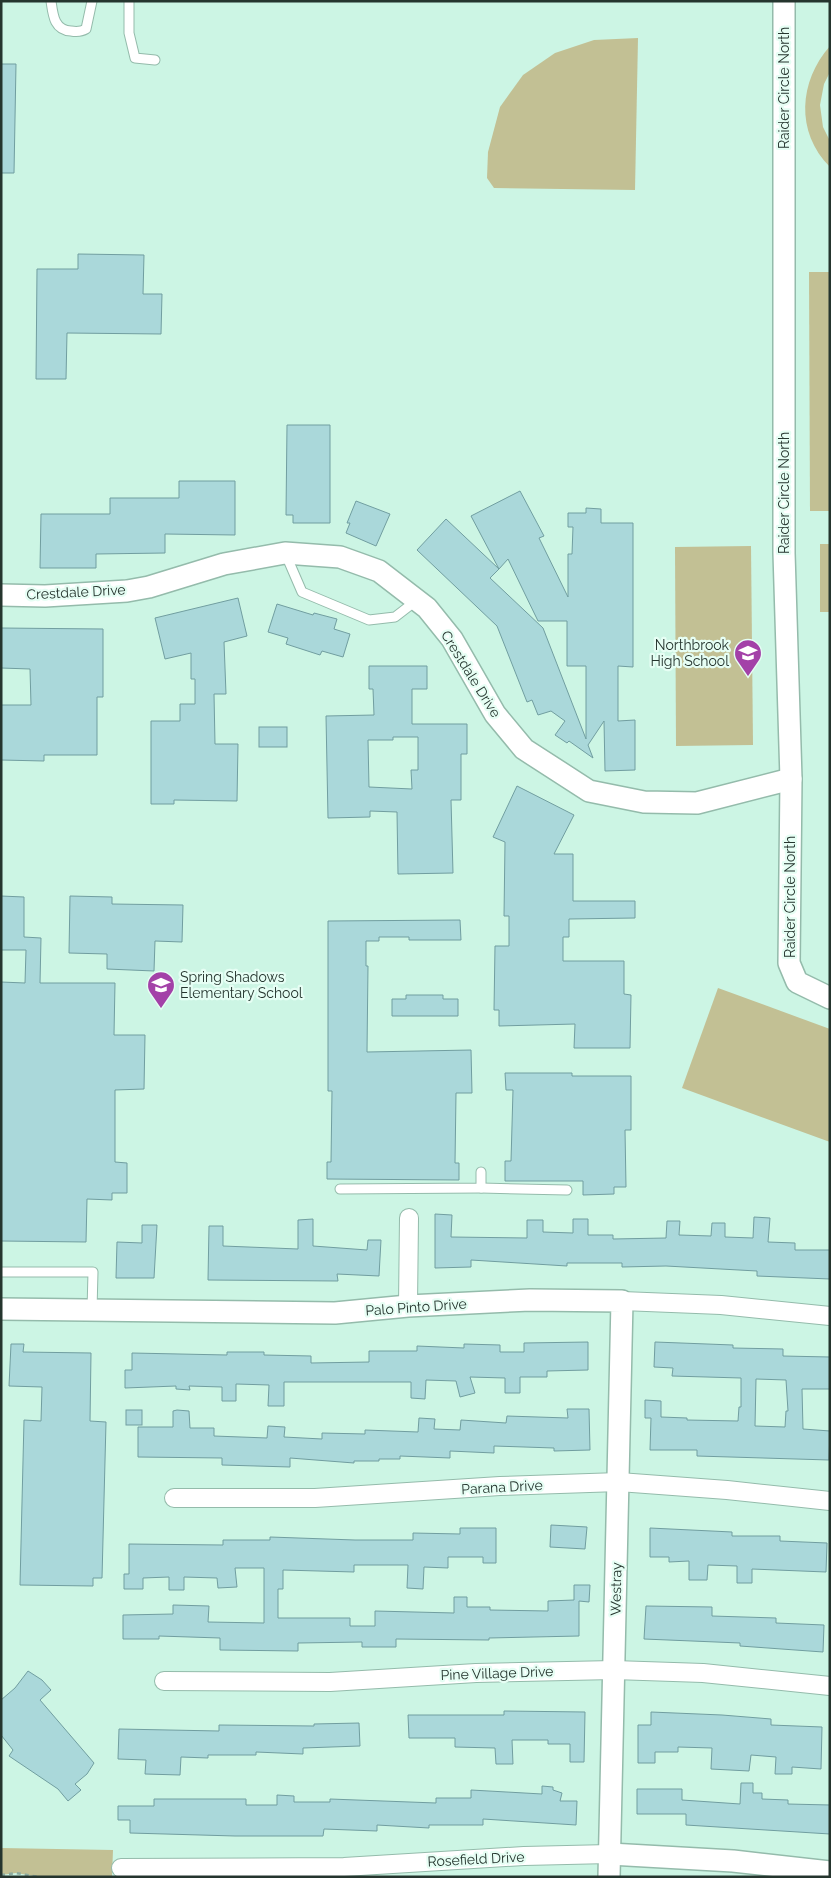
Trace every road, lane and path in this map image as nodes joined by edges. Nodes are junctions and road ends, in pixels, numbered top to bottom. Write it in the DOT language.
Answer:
graph roads {
  1 [pos="50,1"];
  2 [pos="92,1"];
  3 [pos="129,1"];
  4 [pos="784,1"];
  5 [pos="154,60"];
  6 [pos="285,553"];
  7 [pos="1,595"];
  8 [pos="417,600"];
  9 [pos="791,779"];
  10 [pos="830,998"];
  11 [pos="481,1172"];
  12 [pos="481,1188"];
  13 [pos="340,1189"];
  14 [pos="567,1190"];
  15 [pos="409,1218"];
  16 [pos="1,1272"];
  17 [pos="622,1301"];
  18 [pos="408,1306"];
  19 [pos="1,1309"];
  20 [pos="92,1310"];
  21 [pos="830,1316"];
  22 [pos="619,1482"];
  23 [pos="174,1498"];
  24 [pos="830,1501"];
  25 [pos="614,1670"];
  26 [pos="164,1681"];
  27 [pos="830,1686"];
  28 [pos="610,1854"];
  29 [pos="121,1868"];
  30 [pos="830,1872"];
  31 [pos="1,1875"];
  32 [pos="38,1877"];
  33 [pos="610,1877"];
  1 -- 2 [label="lane"];
  3 -- 5 [label="lane"];
  4 -- 9 [label="street, Raider Circle North"];
  6 -- 7 [label="street, Crestdale Drive"];
  6 -- 8 [label="street, Crestdale Drive"];
  6 -- 8 [label="lane"];
  8 -- 9 [label="street, Crestdale Drive"];
  9 -- 10 [label="street, Raider Circle North"];
  11 -- 12 [label="lane"];
  12 -- 13 [label="lane"];
  12 -- 14 [label="lane"];
  15 -- 18 [label="street"];
  16 -- 20 [label="lane"];
  17 -- 18 [label="street, Palo Pinto Drive"];
  17 -- 21 [label="street, Palo Pinto Drive"];
  17 -- 22 [label="street, Westray"];
  18 -- 20 [label="street, Palo Pinto Drive"];
  19 -- 20 [label="street, Palo Pinto Drive"];
  22 -- 23 [label="street, Parana Drive"];
  22 -- 24 [label="street, Parana Drive"];
  22 -- 25 [label="street, Westray"];
  25 -- 26 [label="street, Pine Village Drive"];
  25 -- 27 [label="street, Pine Village Drive"];
  25 -- 28 [label="street, Westray"];
  28 -- 29 [label="street, Rosefield Drive"];
  28 -- 30 [label="street, Rosefield Drive"];
  28 -- 33 [label="street, Westray"];
  31 -- 32 [label="path"];
}
